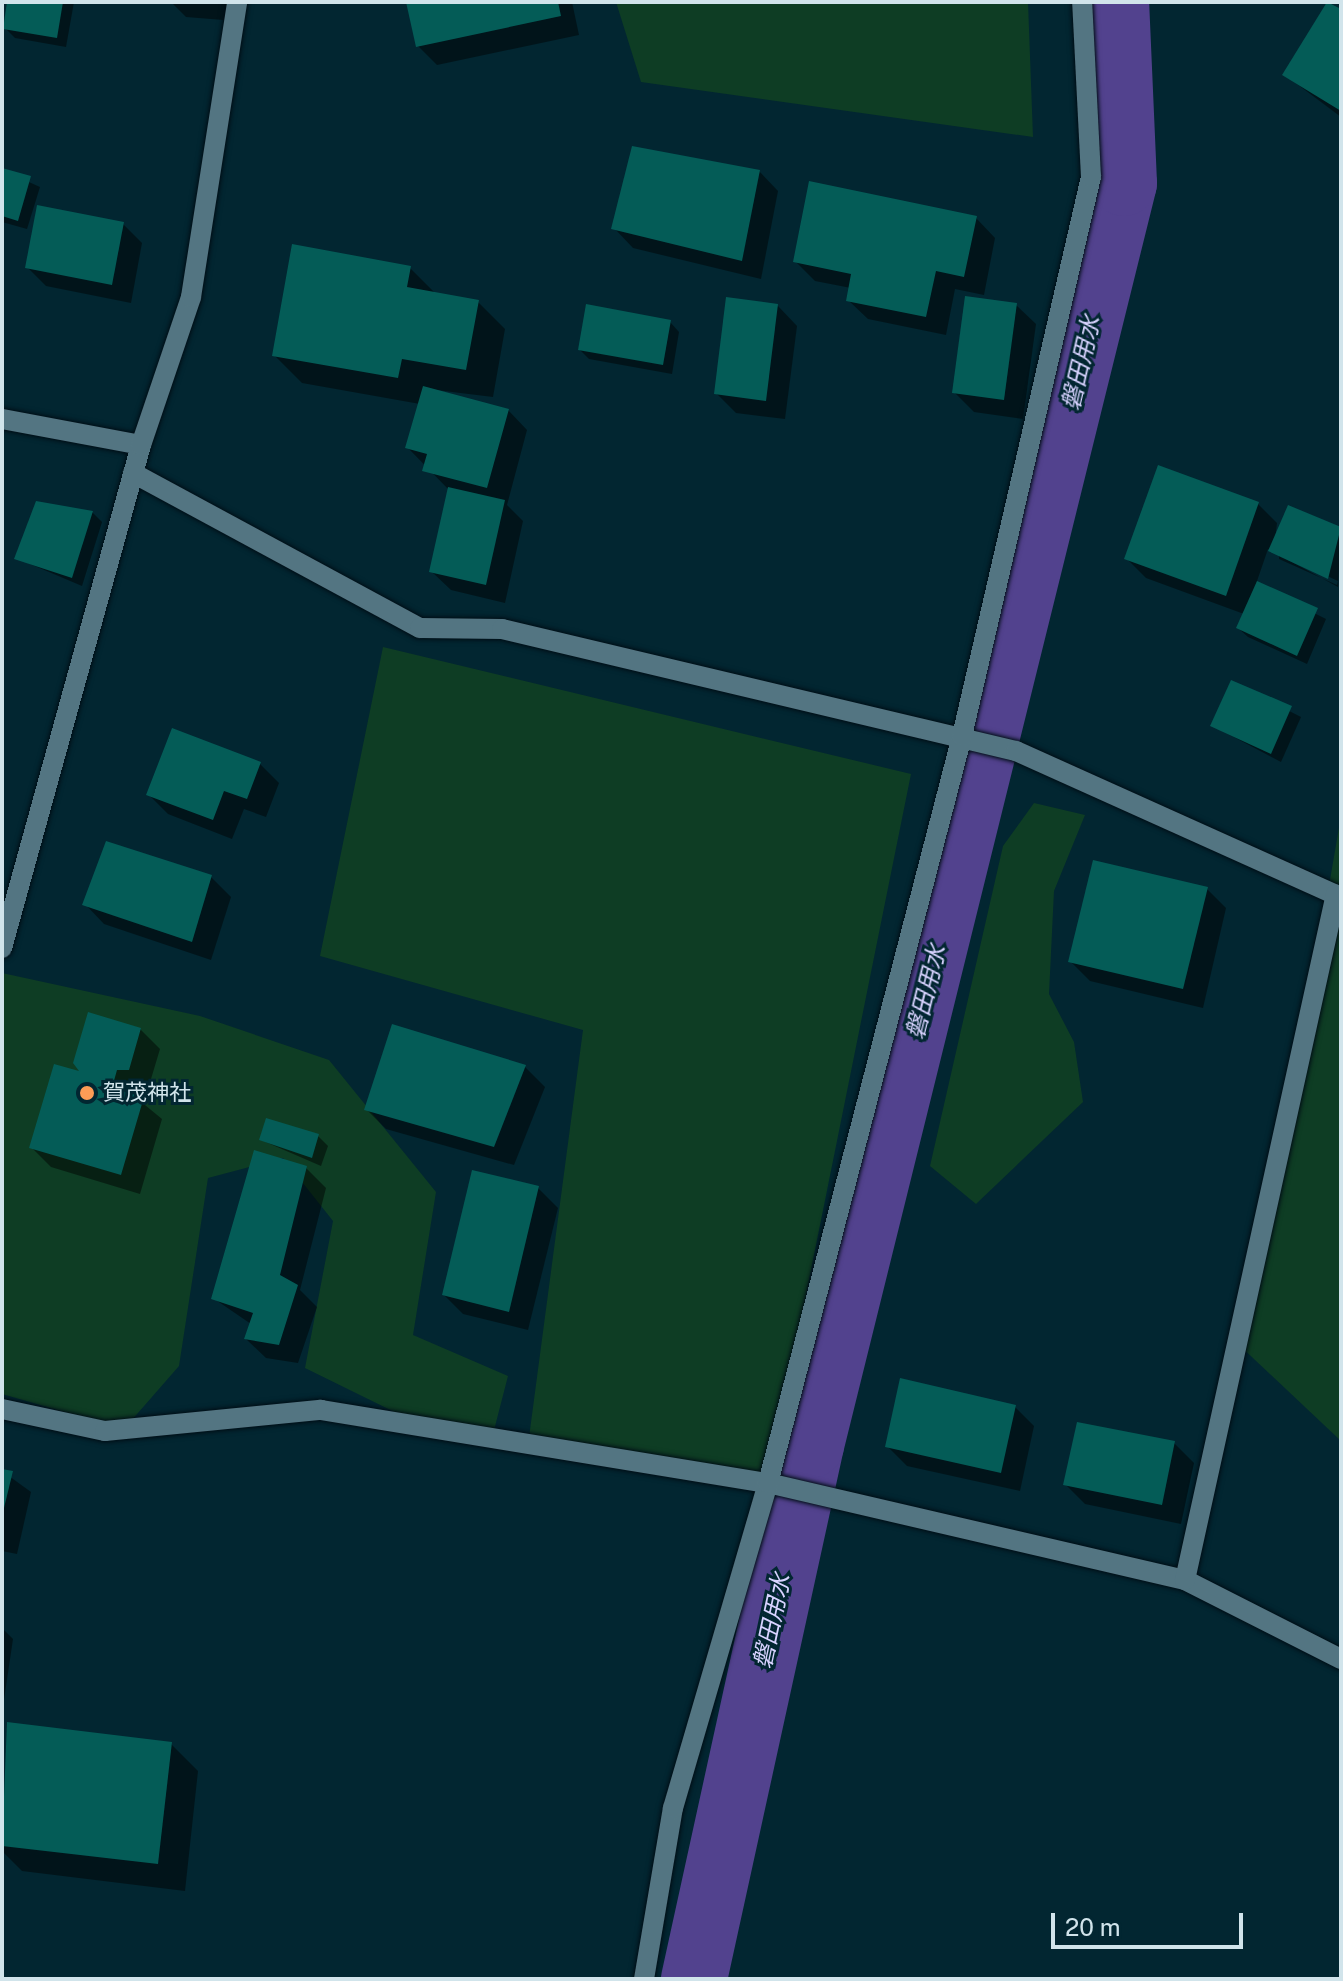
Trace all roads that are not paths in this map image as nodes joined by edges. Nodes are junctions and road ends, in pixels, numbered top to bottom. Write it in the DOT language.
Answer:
graph roads {
  1 [pos="237,2"];
  2 [pos="1082,2"];
  3 [pos="2,419"];
  4 [pos="141,445"];
  5 [pos="133,473"];
  6 [pos="967,737"];
  7 [pos="1339,896"];
  8 [pos="4,937"];
  9 [pos="2,1409"];
  10 [pos="768,1483"];
  11 [pos="1185,1580"];
  12 [pos="1341,1659"];
  13 [pos="644,1979"];
  1 -- 4 [label="street"];
  2 -- 6 [label="street"];
  3 -- 4 [label="street"];
  4 -- 5 [label="street"];
  5 -- 6 [label="street"];
  5 -- 8 [label="street"];
  6 -- 7 [label="street"];
  6 -- 10 [label="street"];
  7 -- 11 [label="street"];
  9 -- 10 [label="street"];
  10 -- 11 [label="street"];
  10 -- 13 [label="street"];
  11 -- 12 [label="street"];
}
